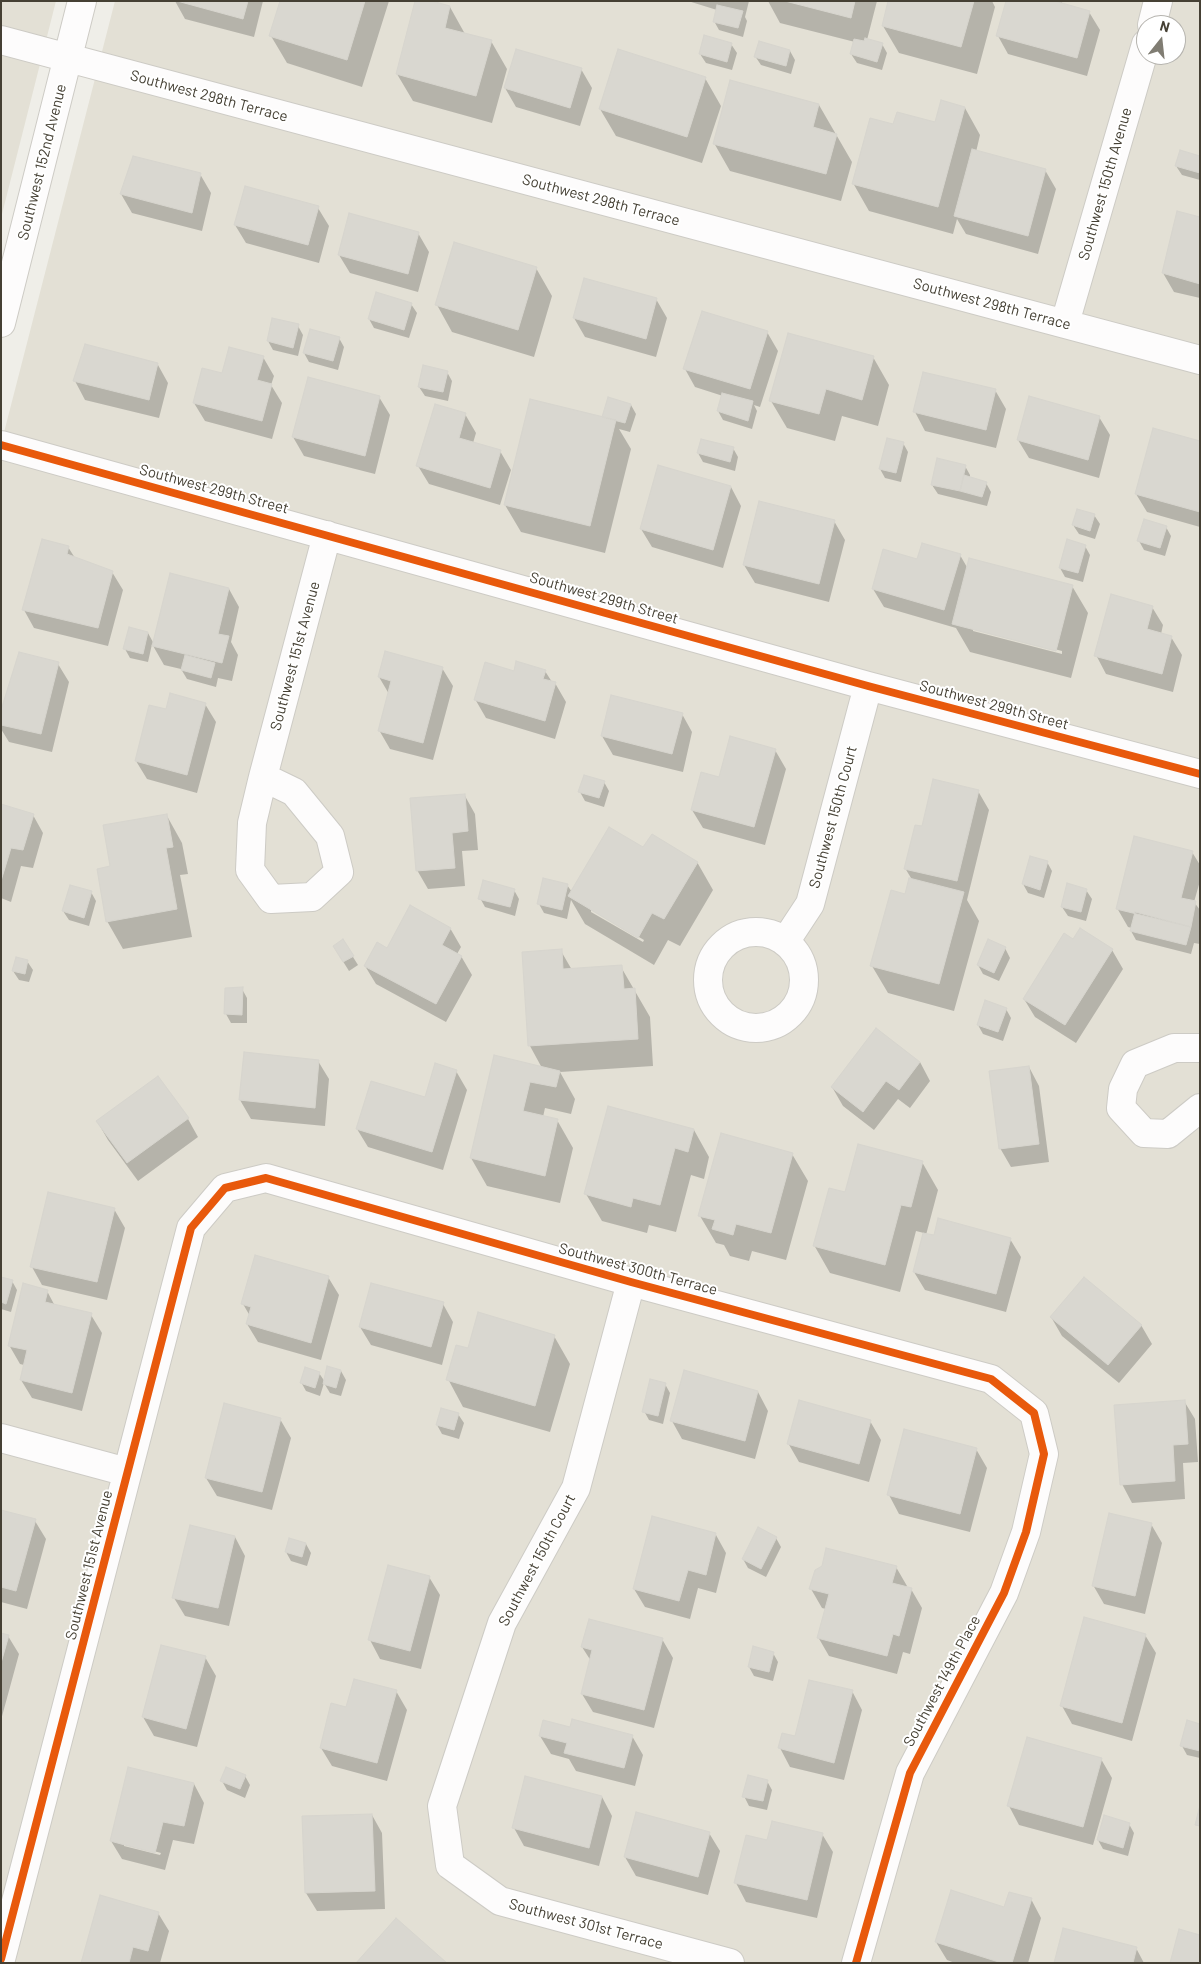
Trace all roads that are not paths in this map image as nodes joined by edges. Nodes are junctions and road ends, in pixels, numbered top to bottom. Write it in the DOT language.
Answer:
graph roads {
  1 [pos="82,1"];
  2 [pos="1158,1"];
  3 [pos="1154,15"];
  4 [pos="1,40"];
  5 [pos="68,58"];
  6 [pos="1140,65"];
  7 [pos="1,323"];
  8 [pos="1064,323"];
  9 [pos="1200,360"];
  10 [pos="1,445"];
  11 [pos="327,534"];
  12 [pos="868,686"];
  13 [pos="1200,774"];
  14 [pos="263,777"];
  15 [pos="785,942"];
  16 [pos="1200,1048"];
  17 [pos="1200,1108"];
  18 [pos="224,1188"];
  19 [pos="631,1282"];
  20 [pos="1034,1413"];
  21 [pos="1,1438"];
  22 [pos="127,1472"];
  23 [pos="450,1866"];
  24 [pos="1,1959"];
  25 [pos="730,1963"];
  26 [pos="856,1963"];
  1 -- 5 [label="street, Southwest 152nd Avenue"];
  2 -- 3 [label="street"];
  4 -- 5 [label="street, Southwest 298th Terrace"];
  5 -- 7 [label="street, Southwest 152nd Avenue"];
  5 -- 8 [label="street, Southwest 298th Terrace"];
  6 -- 8 [label="street, Southwest 150th Avenue"];
  8 -- 9 [label="street, Southwest 298th Terrace"];
  10 -- 11 [label="street, Southwest 299th Street"];
  11 -- 12 [label="street, Southwest 299th Street"];
  11 -- 14 [label="street, Southwest 151st Avenue"];
  12 -- 13 [label="street, Southwest 299th Street"];
  12 -- 15 [label="street, Southwest 150th Court"];
  16 -- 17 [label="street"];
  18 -- 19 [label="street, Southwest 300th Terrace"];
  18 -- 22 [label="street, Southwest 151st Avenue"];
  19 -- 20 [label="street, Southwest 300th Terrace"];
  19 -- 23 [label="street, Southwest 150th Court"];
  20 -- 26 [label="street, Southwest 149th Place"];
  21 -- 22 [label="street"];
  22 -- 24 [label="street, Southwest 151st Avenue"];
  23 -- 25 [label="street, Southwest 301st Terrace"];
}
